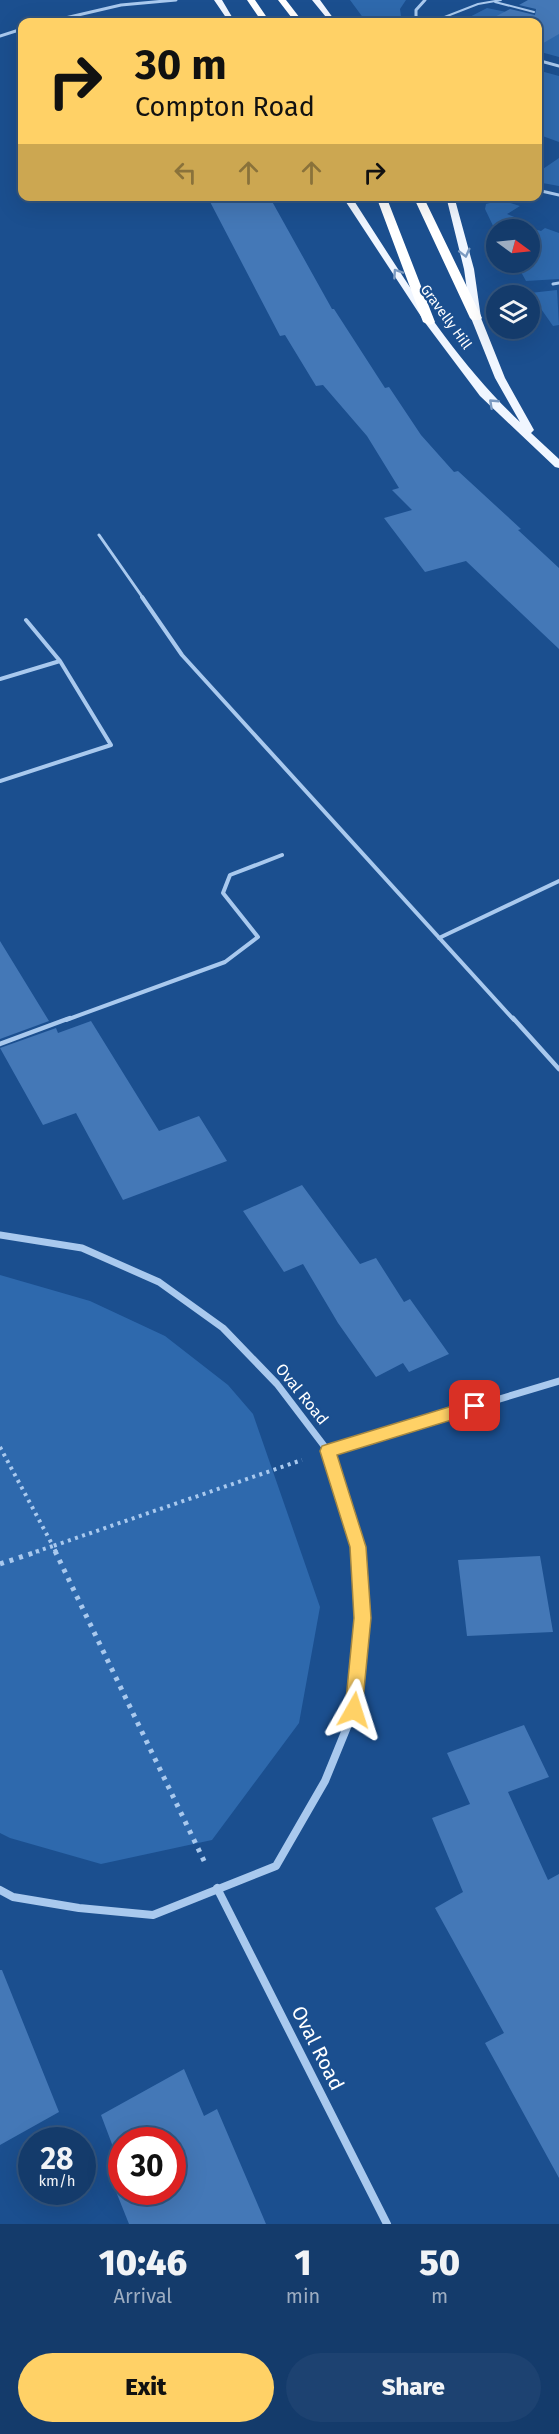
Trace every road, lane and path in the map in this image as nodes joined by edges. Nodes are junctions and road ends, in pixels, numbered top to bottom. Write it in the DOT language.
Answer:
graph roads {
  1 [pos="176,0"];
  2 [pos="218,0"];
  3 [pos="251,0"];
  4 [pos="282,0"];
  5 [pos="316,0"];
  6 [pos="425,0"];
  7 [pos="501,0"];
  8 [pos="489,1"];
  9 [pos="534,12"];
  10 [pos="65,18"];
  11 [pos="229,18"];
  12 [pos="263,18"];
  13 [pos="295,18"];
  14 [pos="330,18"];
  15 [pos="418,18"];
  16 [pos="442,18"];
  17 [pos="18,30"];
  18 [pos="0,36"];
  19 [pos="542,61"];
  20 [pos="559,66"];
  21 [pos="542,191"];
  22 [pos="559,195"];
  23 [pos="349,201"];
  24 [pos="383,201"];
  25 [pos="420,201"];
  26 [pos="452,201"];
  27 [pos="559,283"];
  28 [pos="553,284"];
  29 [pos="476,318"];
  30 [pos="429,322"];
  31 [pos="536,443"];
  32 [pos="559,465"];
  33 [pos="99,535"];
  34 [pos="26,620"];
  35 [pos="60,661"];
  36 [pos="0,679"];
  37 [pos="0,781"];
  38 [pos="282,855"];
  39 [pos="559,881"];
  40 [pos="440,938"];
  41 [pos="0,1044"];
  42 [pos="559,1069"];
  43 [pos="0,1235"];
  44 [pos="559,1381"];
  45 [pos="0,1447"];
  46 [pos="328,1451"];
  47 [pos="53,1546"];
  48 [pos="0,1564"];
  49 [pos="217,1888"];
  50 [pos="0,1890"];
  51 [pos="387,2224"];
  1 -- 10 [label="street"];
  2 -- 11 [label="main road"];
  3 -- 12 [label="highway"];
  4 -- 13 [label="highway"];
  5 -- 14 [label="main road"];
  6 -- 15 [label="street"];
  7 -- 8 [label="lane"];
  8 -- 9 [label="lane"];
  8 -- 16 [label="lane"];
  17 -- 18 [label="street"];
  19 -- 20 [label="street"];
  21 -- 22 [label="street"];
  30 -- 23 [label="main road, Gravelly Hill, one-way"];
  24 -- 30 [label="highway"];
  25 -- 29 [label="highway"];
  26 -- 29 [label="main road, Gravelly Hill, one-way"];
  27 -- 28 [label="lane"];
  29 -- 31 [label="main road, Gravelly Hill"];
  31 -- 30 [label="main road, Gravelly Hill, one-way"];
  31 -- 32 [label="main road, Gravelly Hill"];
  33 -- 40 [label="lane"];
  34 -- 35 [label="lane"];
  35 -- 36 [label="lane"];
  35 -- 37 [label="lane"];
  38 -- 41 [label="lane"];
  39 -- 40 [label="lane"];
  40 -- 42 [label="lane"];
  43 -- 46 [label="street, Oval Road"];
  44 -- 46 [label="street"];
  45 -- 47 [label="path"];
  46 -- 47 [label="path"];
  46 -- 49 [label="street, Oval Road"];
  47 -- 48 [label="path"];
  47 -- 49 [label="path"];
  49 -- 50 [label="street, Oval Road"];
  49 -- 51 [label="street, Oval Road"];
}
